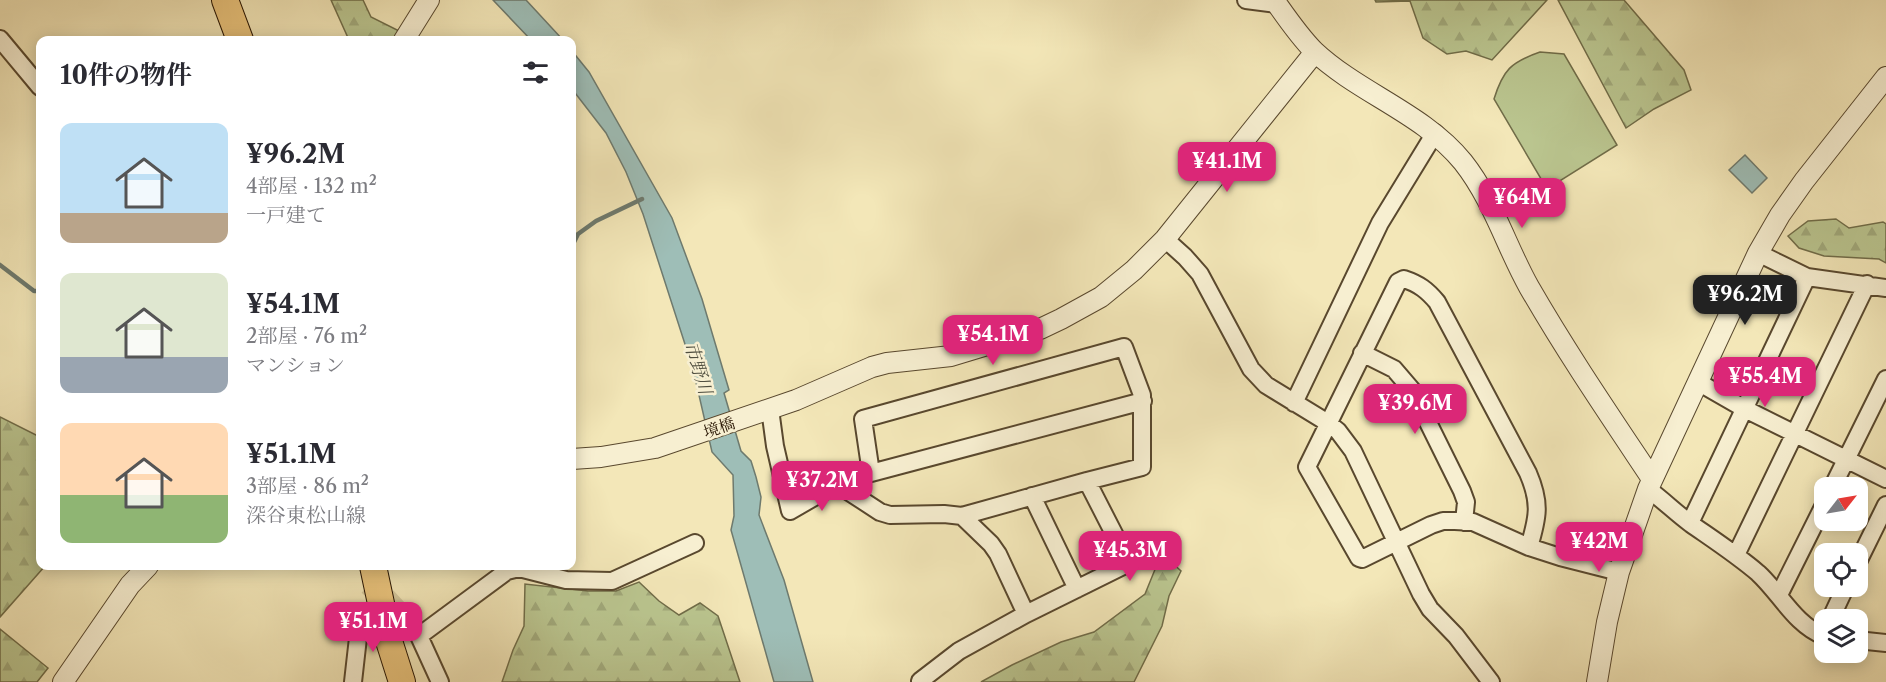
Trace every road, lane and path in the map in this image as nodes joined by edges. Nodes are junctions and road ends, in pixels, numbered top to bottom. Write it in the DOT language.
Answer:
graph roads {
  1 [pos="225,0"];
  2 [pos="429,0"];
  3 [pos="1246,0"];
  4 [pos="1277,2"];
  5 [pos="238,36"];
  6 [pos="406,36"];
  7 [pos="0,39"];
  8 [pos="1315,52"];
  9 [pos="1886,77"];
  10 [pos="36,82"];
  11 [pos="1435,133"];
  12 [pos="1165,239"];
  13 [pos="1758,253"];
  14 [pos="1807,276"];
  15 [pos="1867,284"];
  16 [pos="1886,288"];
  17 [pos="1362,353"];
  18 [pos="1886,379"];
  19 [pos="1698,382"];
  20 [pos="1143,401"];
  21 [pos="1294,403"];
  22 [pos="1745,409"];
  23 [pos="763,411"];
  24 [pos="1328,423"];
  25 [pos="1796,433"];
  26 [pos="1847,458"];
  27 [pos="576,459"];
  28 [pos="871,473"];
  29 [pos="1838,477"];
  30 [pos="1886,478"];
  31 [pos="1087,481"];
  32 [pos="837,484"];
  33 [pos="1650,484"];
  34 [pos="1032,496"];
  35 [pos="1886,505"];
  36 [pos="962,516"];
  37 [pos="1464,522"];
  38 [pos="1690,523"];
  39 [pos="1814,524"];
  40 [pos="1396,542"];
  41 [pos="695,543"];
  42 [pos="1867,543"];
  43 [pos="1529,547"];
  44 [pos="1736,555"];
  45 [pos="144,570"];
  46 [pos="374,570"];
  47 [pos="510,570"];
  48 [pos="527,570"];
  49 [pos="1619,572"];
  50 [pos="1077,588"];
  51 [pos="1779,595"];
  52 [pos="1026,614"];
  53 [pos="408,618"];
  54 [pos="360,620"];
  55 [pos="1814,631"];
  56 [pos="419,636"];
  57 [pos="1868,640"];
  58 [pos="1885,640"];
  59 [pos="920,681"];
  60 [pos="63,682"];
  61 [pos="353,682"];
  62 [pos="402,682"];
  63 [pos="440,682"];
  64 [pos="1491,682"];
  65 [pos="1597,682"];
  1 -- 5 [label="main road"];
  2 -- 6 [label="street"];
  3 -- 4 [label="street"];
  4 -- 8 [label="street"];
  7 -- 10 [label="street"];
  8 -- 11 [label="street"];
  8 -- 12 [label="street, 境橋"];
  9 -- 13 [label="street"];
  11 -- 21 [label="street"];
  11 -- 33 [label="street"];
  12 -- 21 [label="street"];
  12 -- 23 [label="street, 境橋"];
  13 -- 14 [label="street"];
  13 -- 19 [label="street"];
  14 -- 15 [label="street"];
  14 -- 22 [label="street"];
  15 -- 16 [label="street"];
  15 -- 25 [label="street"];
  17 -- 24 [label="street"];
  17 -- 37 [label="street"];
  17 -- 43 [label="street"];
  18 -- 26 [label="street"];
  19 -- 22 [label="street"];
  19 -- 33 [label="street"];
  20 -- 28 [label="street"];
  20 -- 28 [label="street"];
  20 -- 31 [label="street"];
  21 -- 24 [label="street"];
  22 -- 25 [label="street"];
  22 -- 38 [label="street"];
  23 -- 27 [label="street, 境橋"];
  23 -- 32 [label="street"];
  24 -- 40 [label="street"];
  24 -- 40 [label="street"];
  25 -- 26 [label="street"];
  25 -- 44 [label="street"];
  26 -- 29 [label="street"];
  26 -- 30 [label="street"];
  28 -- 32 [label="street"];
  31 -- 34 [label="street"];
  31 -- 50 [label="street"];
  32 -- 36 [label="street"];
  33 -- 38 [label="street"];
  33 -- 49 [label="street"];
  34 -- 36 [label="street"];
  34 -- 50 [label="street"];
  35 -- 42 [label="street"];
  36 -- 52 [label="street"];
  37 -- 40 [label="street"];
  37 -- 43 [label="street"];
  38 -- 44 [label="street"];
  39 -- 51 [label="street"];
  40 -- 64 [label="street"];
  41 -- 48 [label="street"];
  43 -- 49 [label="street"];
  44 -- 51 [label="street"];
  45 -- 60 [label="street"];
  46 -- 62 [label="main road"];
  47 -- 56 [label="street"];
  49 -- 65 [label="street"];
  50 -- 52 [label="street"];
  51 -- 55 [label="street"];
  52 -- 59 [label="street"];
  53 -- 56 [label="street"];
  54 -- 61 [label="street"];
  56 -- 63 [label="street"];
  57 -- 58 [label="street"];
}
